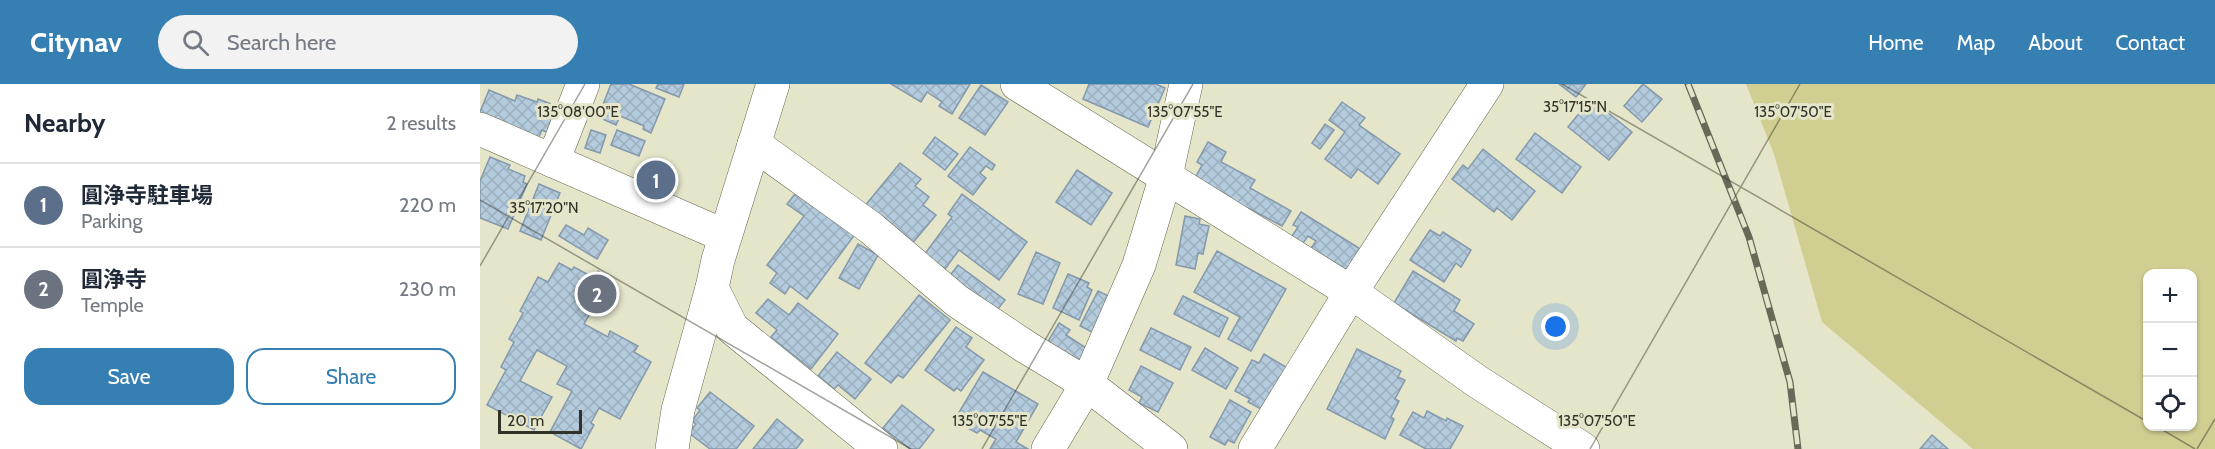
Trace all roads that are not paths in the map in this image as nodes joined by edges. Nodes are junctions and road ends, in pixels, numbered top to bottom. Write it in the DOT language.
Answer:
graph roads {
  1 [pos="583,84"];
  2 [pos="773,84"];
  3 [pos="1017,84"];
  4 [pos="1186,84"];
  5 [pos="1487,84"];
  6 [pos="480,129"];
  7 [pos="754,144"];
  8 [pos="553,161"];
  9 [pos="1166,176"];
  10 [pos="725,236"];
  11 [pos="712,288"];
  12 [pos="1351,292"];
  13 [pos="1087,384"];
  14 [pos="672,449"];
  15 [pos="881,449"];
  16 [pos="1048,449"];
  17 [pos="1171,449"];
  18 [pos="1255,449"];
  19 [pos="1583,449"];
  1 -- 8 [label="street"];
  2 -- 7 [label="street"];
  3 -- 9 [label="street"];
  4 -- 9 [label="street"];
  5 -- 12 [label="street"];
  6 -- 8 [label="street"];
  7 -- 10 [label="street"];
  7 -- 13 [label="street"];
  8 -- 10 [label="street"];
  9 -- 12 [label="street"];
  9 -- 13 [label="street"];
  10 -- 11 [label="street"];
  11 -- 14 [label="street"];
  11 -- 15 [label="street"];
  12 -- 18 [label="street"];
  12 -- 19 [label="street"];
  13 -- 16 [label="street"];
  13 -- 17 [label="street"];
}
